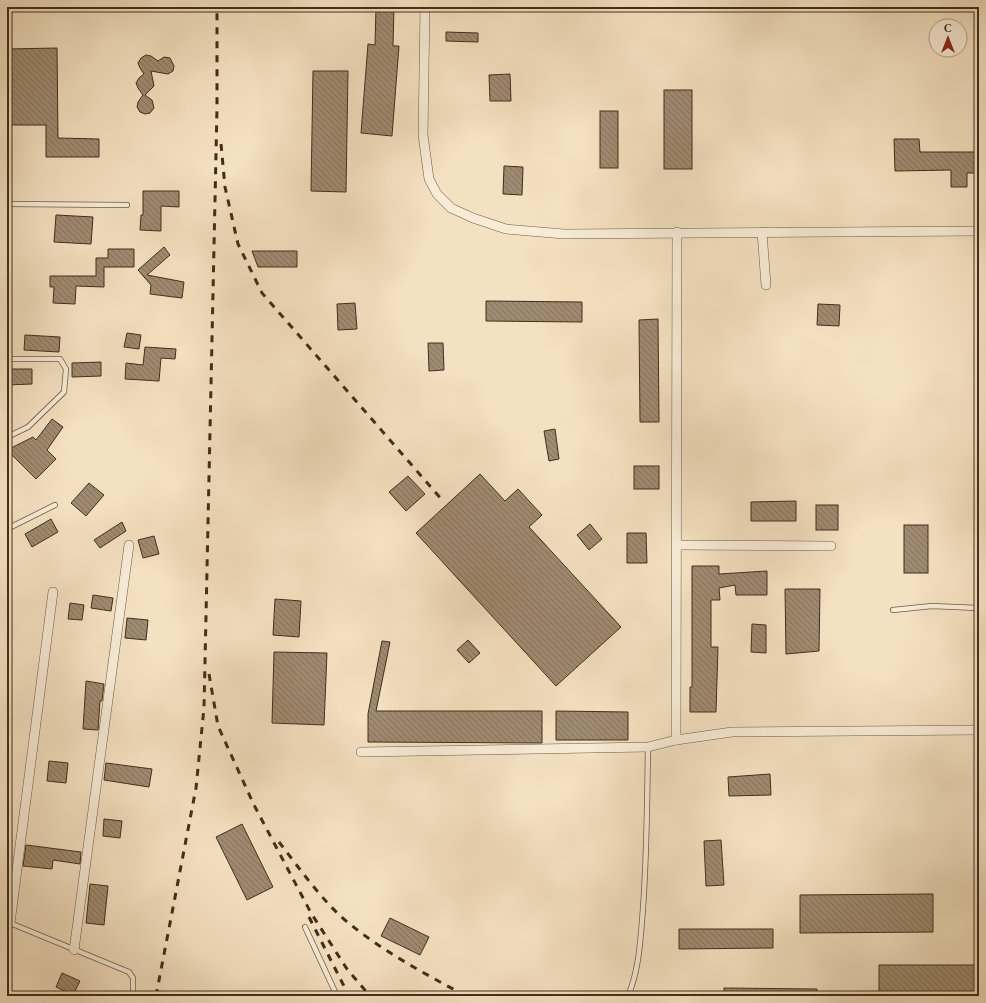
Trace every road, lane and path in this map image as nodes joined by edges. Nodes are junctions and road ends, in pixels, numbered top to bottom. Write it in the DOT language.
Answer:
graph roads {
  1 [pos="425,7"];
  2 [pos="7,204"];
  3 [pos="127,205"];
  4 [pos="979,231"];
  5 [pos="677,232"];
  6 [pos="762,232"];
  7 [pos="766,286"];
  8 [pos="7,359"];
  9 [pos="7,437"];
  10 [pos="55,505"];
  11 [pos="7,529"];
  12 [pos="129,546"];
  13 [pos="677,546"];
  14 [pos="831,546"];
  15 [pos="53,592"];
  16 [pos="978,607"];
  17 [pos="893,610"];
  18 [pos="979,620"];
  19 [pos="979,730"];
  20 [pos="676,740"];
  21 [pos="648,747"];
  22 [pos="361,752"];
  23 [pos="9,923"];
  24 [pos="305,927"];
  25 [pos="74,950"];
  26 [pos="133,996"];
  27 [pos="337,996"];
  28 [pos="628,996"];
  1 -- 5 [label="street"];
  2 -- 3 [label="lane"];
  4 -- 6 [label="street"];
  5 -- 6 [label="street"];
  5 -- 13 [label="street"];
  6 -- 7 [label="street"];
  8 -- 9 [label="lane"];
  10 -- 11 [label="lane"];
  12 -- 25 [label="street"];
  13 -- 14 [label="street"];
  13 -- 20 [label="street"];
  15 -- 23 [label="street"];
  16 -- 17 [label="lane"];
  16 -- 18 [label="lane"];
  19 -- 20 [label="street"];
  20 -- 21 [label="street"];
  21 -- 22 [label="street"];
  21 -- 28 [label="lane"];
  23 -- 25 [label="lane"];
  24 -- 27 [label="lane"];
  25 -- 26 [label="lane"];
}
